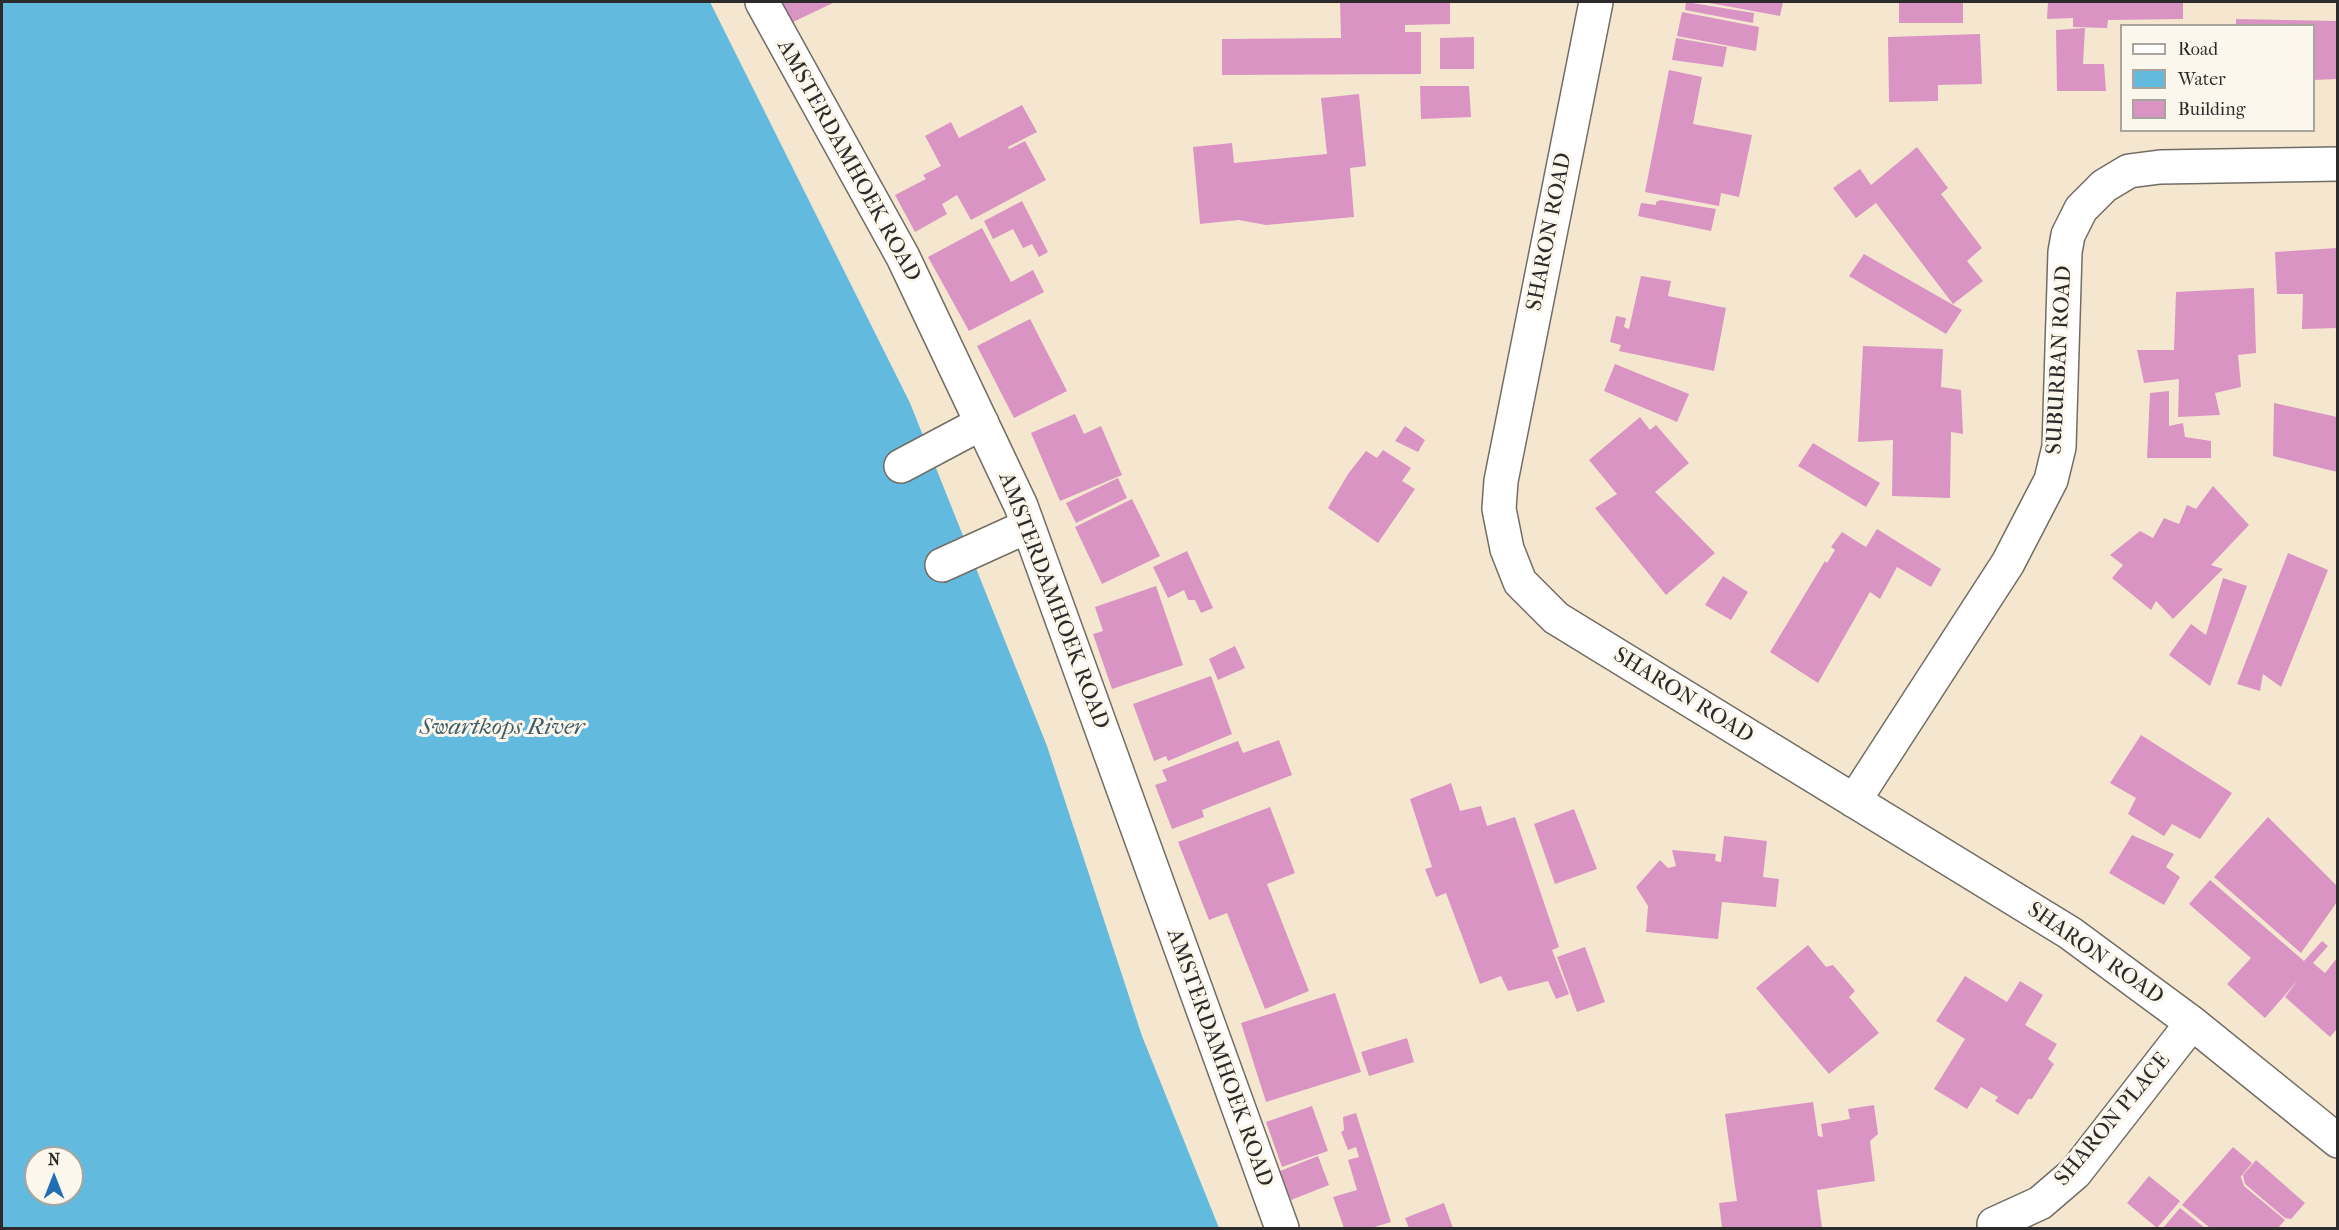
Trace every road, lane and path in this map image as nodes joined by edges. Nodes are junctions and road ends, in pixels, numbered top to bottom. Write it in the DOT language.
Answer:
graph roads {
  1 [pos="762,2"];
  2 [pos="1596,2"];
  3 [pos="2337,164"];
  4 [pos="982,423"];
  5 [pos="901,466"];
  6 [pos="1028,526"];
  7 [pos="942,565"];
  8 [pos="1854,801"];
  9 [pos="2192,1023"];
  10 [pos="2337,1142"];
  11 [pos="1994,1224"];
  12 [pos="1282,1228"];
  1 -- 4 [label="street, AMSTERDAMHOEK ROAD"];
  2 -- 8 [label="street, SHARON ROAD"];
  3 -- 8 [label="street, SUBURBAN ROAD"];
  4 -- 5 [label="street"];
  4 -- 6 [label="street, AMSTERDAMHOEK ROAD"];
  6 -- 7 [label="street"];
  6 -- 12 [label="street, AMSTERDAMHOEK ROAD"];
  8 -- 9 [label="street, SHARON ROAD"];
  9 -- 10 [label="street, SHARON ROAD"];
  9 -- 11 [label="street, SHARON PLACE"];
}
